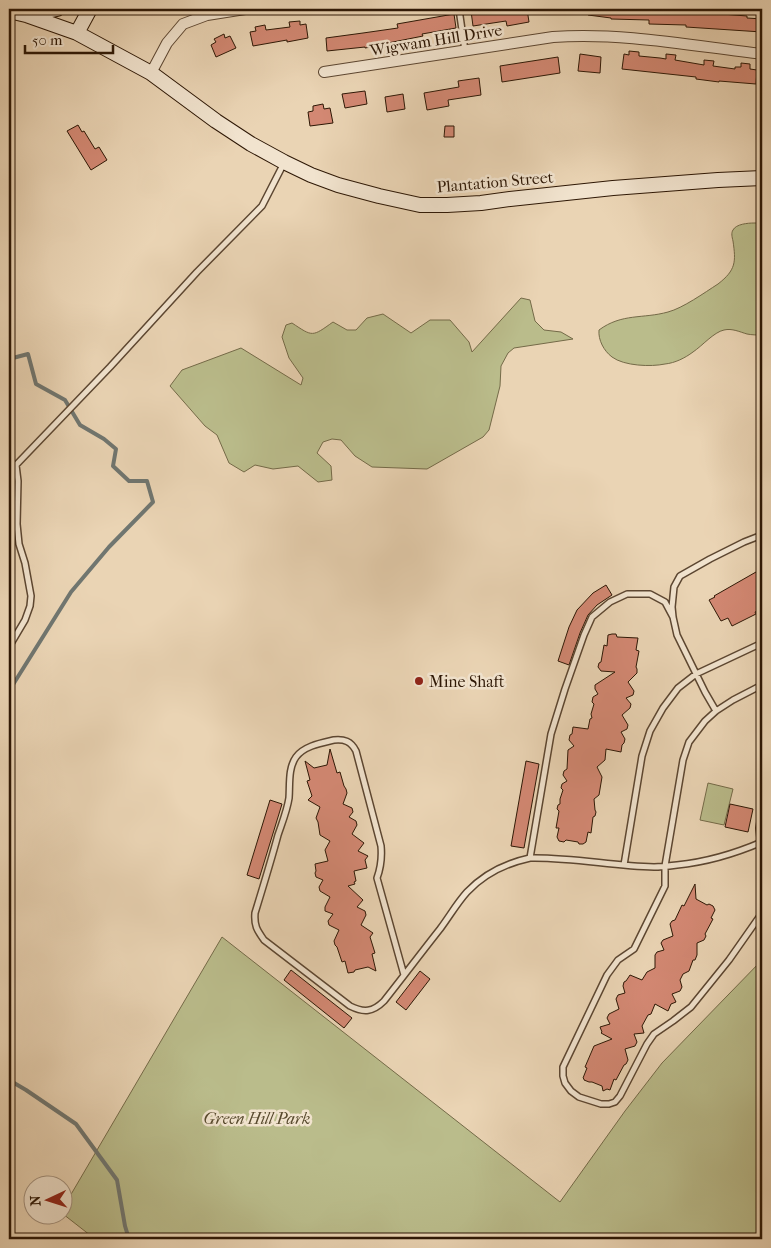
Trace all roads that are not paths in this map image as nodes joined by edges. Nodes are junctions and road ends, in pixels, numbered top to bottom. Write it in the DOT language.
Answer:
graph roads {
  1 [pos="57,9"];
  2 [pos="90,9"];
  3 [pos="245,9"];
  4 [pos="459,9"];
  5 [pos="9,10"];
  6 [pos="26,15"];
  7 [pos="77,33"];
  8 [pos="465,51"];
  9 [pos="762,54"];
  10 [pos="324,72"];
  11 [pos="151,73"];
  12 [pos="284,162"];
  13 [pos="762,178"];
  14 [pos="762,535"];
  15 [pos="673,617"];
  16 [pos="762,642"];
  17 [pos="9,646"];
  18 [pos="696,674"];
  19 [pos="762,685"];
  20 [pos="716,711"];
  21 [pos="762,822"];
  22 [pos="762,837"];
  23 [pos="762,842"];
  24 [pos="530,858"];
  25 [pos="624,865"];
  26 [pos="665,866"];
  27 [pos="762,914"];
  28 [pos="404,975"];
  1 -- 6 [label="main road"];
  2 -- 7 [label="main road"];
  3 -- 11 [label="street"];
  4 -- 8 [label="lane"];
  5 -- 6 [label="main road, Plantation Street"];
  6 -- 7 [label="main road, Plantation Street"];
  7 -- 11 [label="main road, Plantation Street"];
  8 -- 9 [label="street, Wigwam Hill Drive"];
  8 -- 10 [label="street, Wigwam Hill Drive"];
  11 -- 12 [label="main road, Plantation Street"];
  12 -- 13 [label="main road, Plantation Street"];
  12 -- 17 [label="lane"];
  14 -- 15 [label="lane"];
  15 -- 18 [label="lane"];
  15 -- 24 [label="lane"];
  16 -- 18 [label="lane"];
  18 -- 20 [label="lane"];
  18 -- 25 [label="lane"];
  19 -- 20 [label="lane"];
  20 -- 26 [label="lane"];
  21 -- 22 [label="street"];
  23 -- 26 [label="lane"];
  24 -- 25 [label="lane"];
  24 -- 28 [label="lane"];
  25 -- 26 [label="lane"];
  26 -- 27 [label="lane"];
  28 -- 28 [label="lane"];
}
